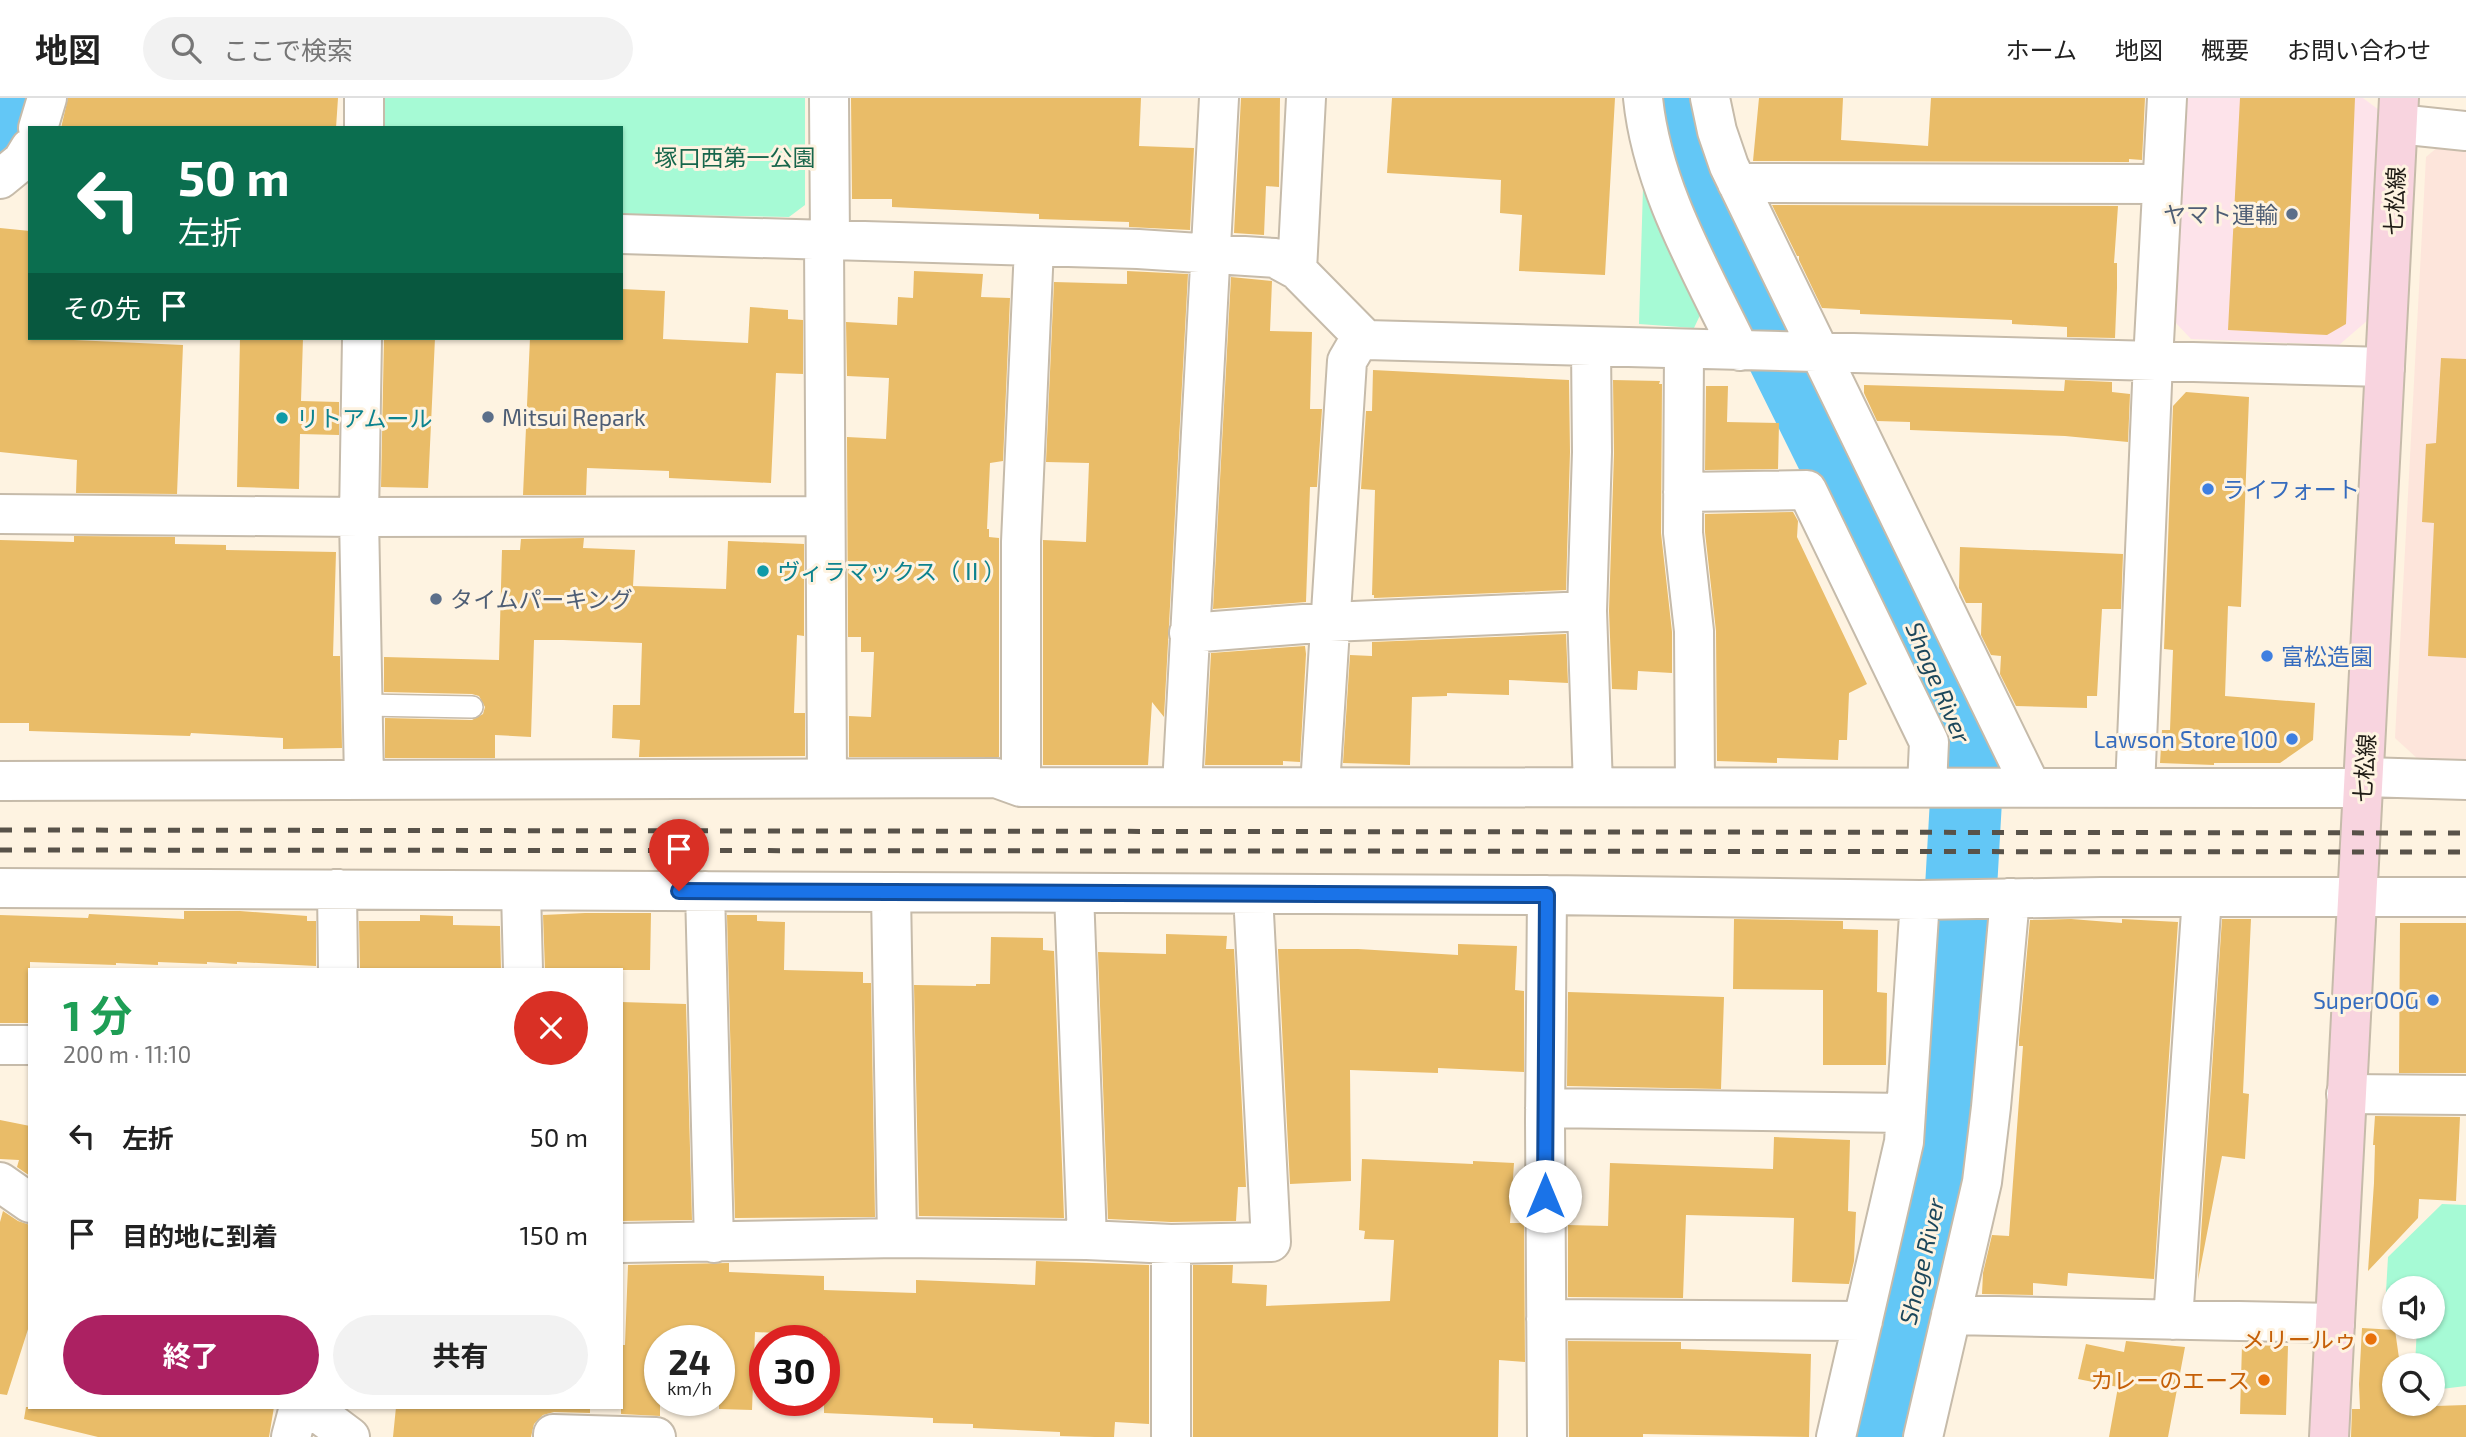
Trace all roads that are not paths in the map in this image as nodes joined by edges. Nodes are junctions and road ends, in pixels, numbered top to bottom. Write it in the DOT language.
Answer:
graph roads {
  1 [pos="47,98"];
  2 [pos="364,98"];
  3 [pos="829,98"];
  4 [pos="1219,98"];
  5 [pos="1306,98"];
  6 [pos="1643,98"];
  7 [pos="1710,98"];
  8 [pos="2167,98"];
  9 [pos="2399,111"];
  10 [pos="39,126"];
  11 [pos="364,126"];
  12 [pos="2466,131"];
  13 [pos="28,151"];
  14 [pos="0,180"];
  15 [pos="1737,183"];
  16 [pos="2162,184"];
  17 [pos="0,192"];
  18 [pos="28,194"];
  19 [pos="623,234"];
  20 [pos="827,241"];
  21 [pos="1034,247"];
  22 [pos="1209,253"];
  23 [pos="1297,270"];
  24 [pos="1362,337"];
  25 [pos="362,340"];
  26 [pos="1591,347"];
  27 [pos="1684,349"];
  28 [pos="1746,351"];
  29 [pos="1813,352"];
  30 [pos="2153,361"];
  31 [pos="2385,368"];
  32 [pos="1683,492"];
  33 [pos="0,514"];
  34 [pos="825,516"];
  35 [pos="359,517"];
  36 [pos="1587,611"];
  37 [pos="1330,622"];
  38 [pos="1189,633"];
  39 [pos="365,705"];
  40 [pos="472,707"];
  41 [pos="827,778"];
  42 [pos="365,780"];
  43 [pos="2466,780"];
  44 [pos="0,781"];
  45 [pos="2364,782"];
  46 [pos="1182,786"];
  47 [pos="1320,786"];
  48 [pos="1021,787"];
  49 [pos="1592,787"];
  50 [pos="1695,787"];
  51 [pos="1933,787"];
  52 [pos="2016,787"];
  53 [pos="2135,788"];
  54 [pos="0,888"];
  55 [pos="337,889"];
  56 [pos="521,891"];
  57 [pos="705,891"];
  58 [pos="891,893"];
  59 [pos="1074,893"];
  60 [pos="1253,894"];
  61 [pos="1547,895"];
  62 [pos="2355,896"];
  63 [pos="2202,897"];
  64 [pos="2466,897"];
  65 [pos="2000,898"];
  66 [pos="1927,900"];
  67 [pos="338,968"];
  68 [pos="523,968"];
  69 [pos="0,1045"];
  70 [pos="28,1045"];
  71 [pos="2346,1094"];
  72 [pos="2466,1095"];
  73 [pos="1545,1108"];
  74 [pos="1906,1113"];
  75 [pos="0,1182"];
  76 [pos="28,1202"];
  77 [pos="897,1238"];
  78 [pos="1087,1240"];
  79 [pos="623,1243"];
  80 [pos="714,1243"];
  81 [pos="1171,1244"];
  82 [pos="1951,1315"];
  83 [pos="1546,1319"];
  84 [pos="1863,1321"];
  85 [pos="2173,1321"];
  86 [pos="2335,1323"];
  87 [pos="298,1409"];
  88 [pos="313,1409"];
  89 [pos="291,1437"];
  90 [pos="350,1437"];
  91 [pos="553,1437"];
  92 [pos="656,1437"];
  93 [pos="1171,1437"];
  94 [pos="1547,1437"];
  95 [pos="1836,1437"];
  96 [pos="1923,1437"];
  97 [pos="2329,1437"];
  1 -- 10 [label="street"];
  2 -- 11 [label="street"];
  3 -- 20 [label="street"];
  4 -- 22 [label="street"];
  5 -- 23 [label="street"];
  6 -- 28 [label="street"];
  7 -- 15 [label="street"];
  8 -- 16 [label="street"];
  9 -- 12 [label="street"];
  9 -- 31 [label="street, 七松線"];
  13 -- 14 [label="street"];
  15 -- 16 [label="street"];
  15 -- 29 [label="street"];
  16 -- 30 [label="street"];
  17 -- 18 [label="street"];
  19 -- 20 [label="street"];
  20 -- 21 [label="street"];
  20 -- 34 [label="street"];
  21 -- 22 [label="street"];
  21 -- 48 [label="street"];
  22 -- 23 [label="street"];
  22 -- 38 [label="street"];
  23 -- 24 [label="street"];
  24 -- 26 [label="street"];
  24 -- 37 [label="street"];
  25 -- 35 [label="street"];
  26 -- 27 [label="street"];
  26 -- 36 [label="street"];
  27 -- 28 [label="street"];
  27 -- 32 [label="street"];
  28 -- 29 [label="street"];
  29 -- 30 [label="street"];
  29 -- 52 [label="street"];
  30 -- 31 [label="street"];
  30 -- 53 [label="street"];
  31 -- 45 [label="street, 七松線"];
  32 -- 50 [label="street"];
  32 -- 51 [label="street"];
  33 -- 35 [label="street"];
  34 -- 35 [label="street"];
  34 -- 41 [label="street"];
  35 -- 39 [label="street"];
  36 -- 37 [label="street"];
  36 -- 49 [label="street"];
  37 -- 38 [label="street"];
  37 -- 47 [label="street"];
  38 -- 46 [label="street"];
  39 -- 40 [label="lane"];
  39 -- 42 [label="street"];
  41 -- 42 [label="street"];
  41 -- 48 [label="street"];
  42 -- 44 [label="street"];
  43 -- 45 [label="street"];
  45 -- 53 [label="street"];
  45 -- 62 [label="street, 七松線"];
  46 -- 47 [label="street"];
  46 -- 48 [label="street"];
  47 -- 49 [label="street"];
  49 -- 50 [label="street"];
  50 -- 51 [label="street"];
  51 -- 52 [label="street"];
  52 -- 53 [label="street"];
  54 -- 55 [label="street"];
  55 -- 56 [label="street"];
  55 -- 67 [label="street"];
  56 -- 57 [label="street"];
  56 -- 68 [label="street"];
  57 -- 58 [label="street"];
  57 -- 80 [label="street"];
  58 -- 59 [label="street"];
  58 -- 77 [label="street"];
  59 -- 60 [label="street"];
  59 -- 78 [label="street"];
  60 -- 61 [label="street"];
  60 -- 81 [label="street"];
  61 -- 66 [label="street"];
  61 -- 73 [label="street"];
  62 -- 63 [label="street"];
  62 -- 64 [label="street"];
  62 -- 71 [label="street, 七松線"];
  63 -- 65 [label="street"];
  63 -- 85 [label="street"];
  65 -- 66 [label="street"];
  65 -- 82 [label="street"];
  66 -- 74 [label="street"];
  69 -- 70 [label="street"];
  71 -- 72 [label="street"];
  71 -- 86 [label="street, 七松線"];
  73 -- 74 [label="street"];
  73 -- 83 [label="street"];
  74 -- 84 [label="street"];
  75 -- 76 [label="street"];
  77 -- 78 [label="street"];
  77 -- 80 [label="street"];
  78 -- 81 [label="street"];
  79 -- 80 [label="street"];
  81 -- 93 [label="street"];
  82 -- 85 [label="street"];
  82 -- 96 [label="street"];
  83 -- 84 [label="street"];
  83 -- 94 [label="street"];
  84 -- 95 [label="street"];
  85 -- 86 [label="street"];
  86 -- 97 [label="street, 七松線"];
  87 -- 89 [label="street"];
  88 -- 90 [label="street"];
  91 -- 92 [label="street"];
}
